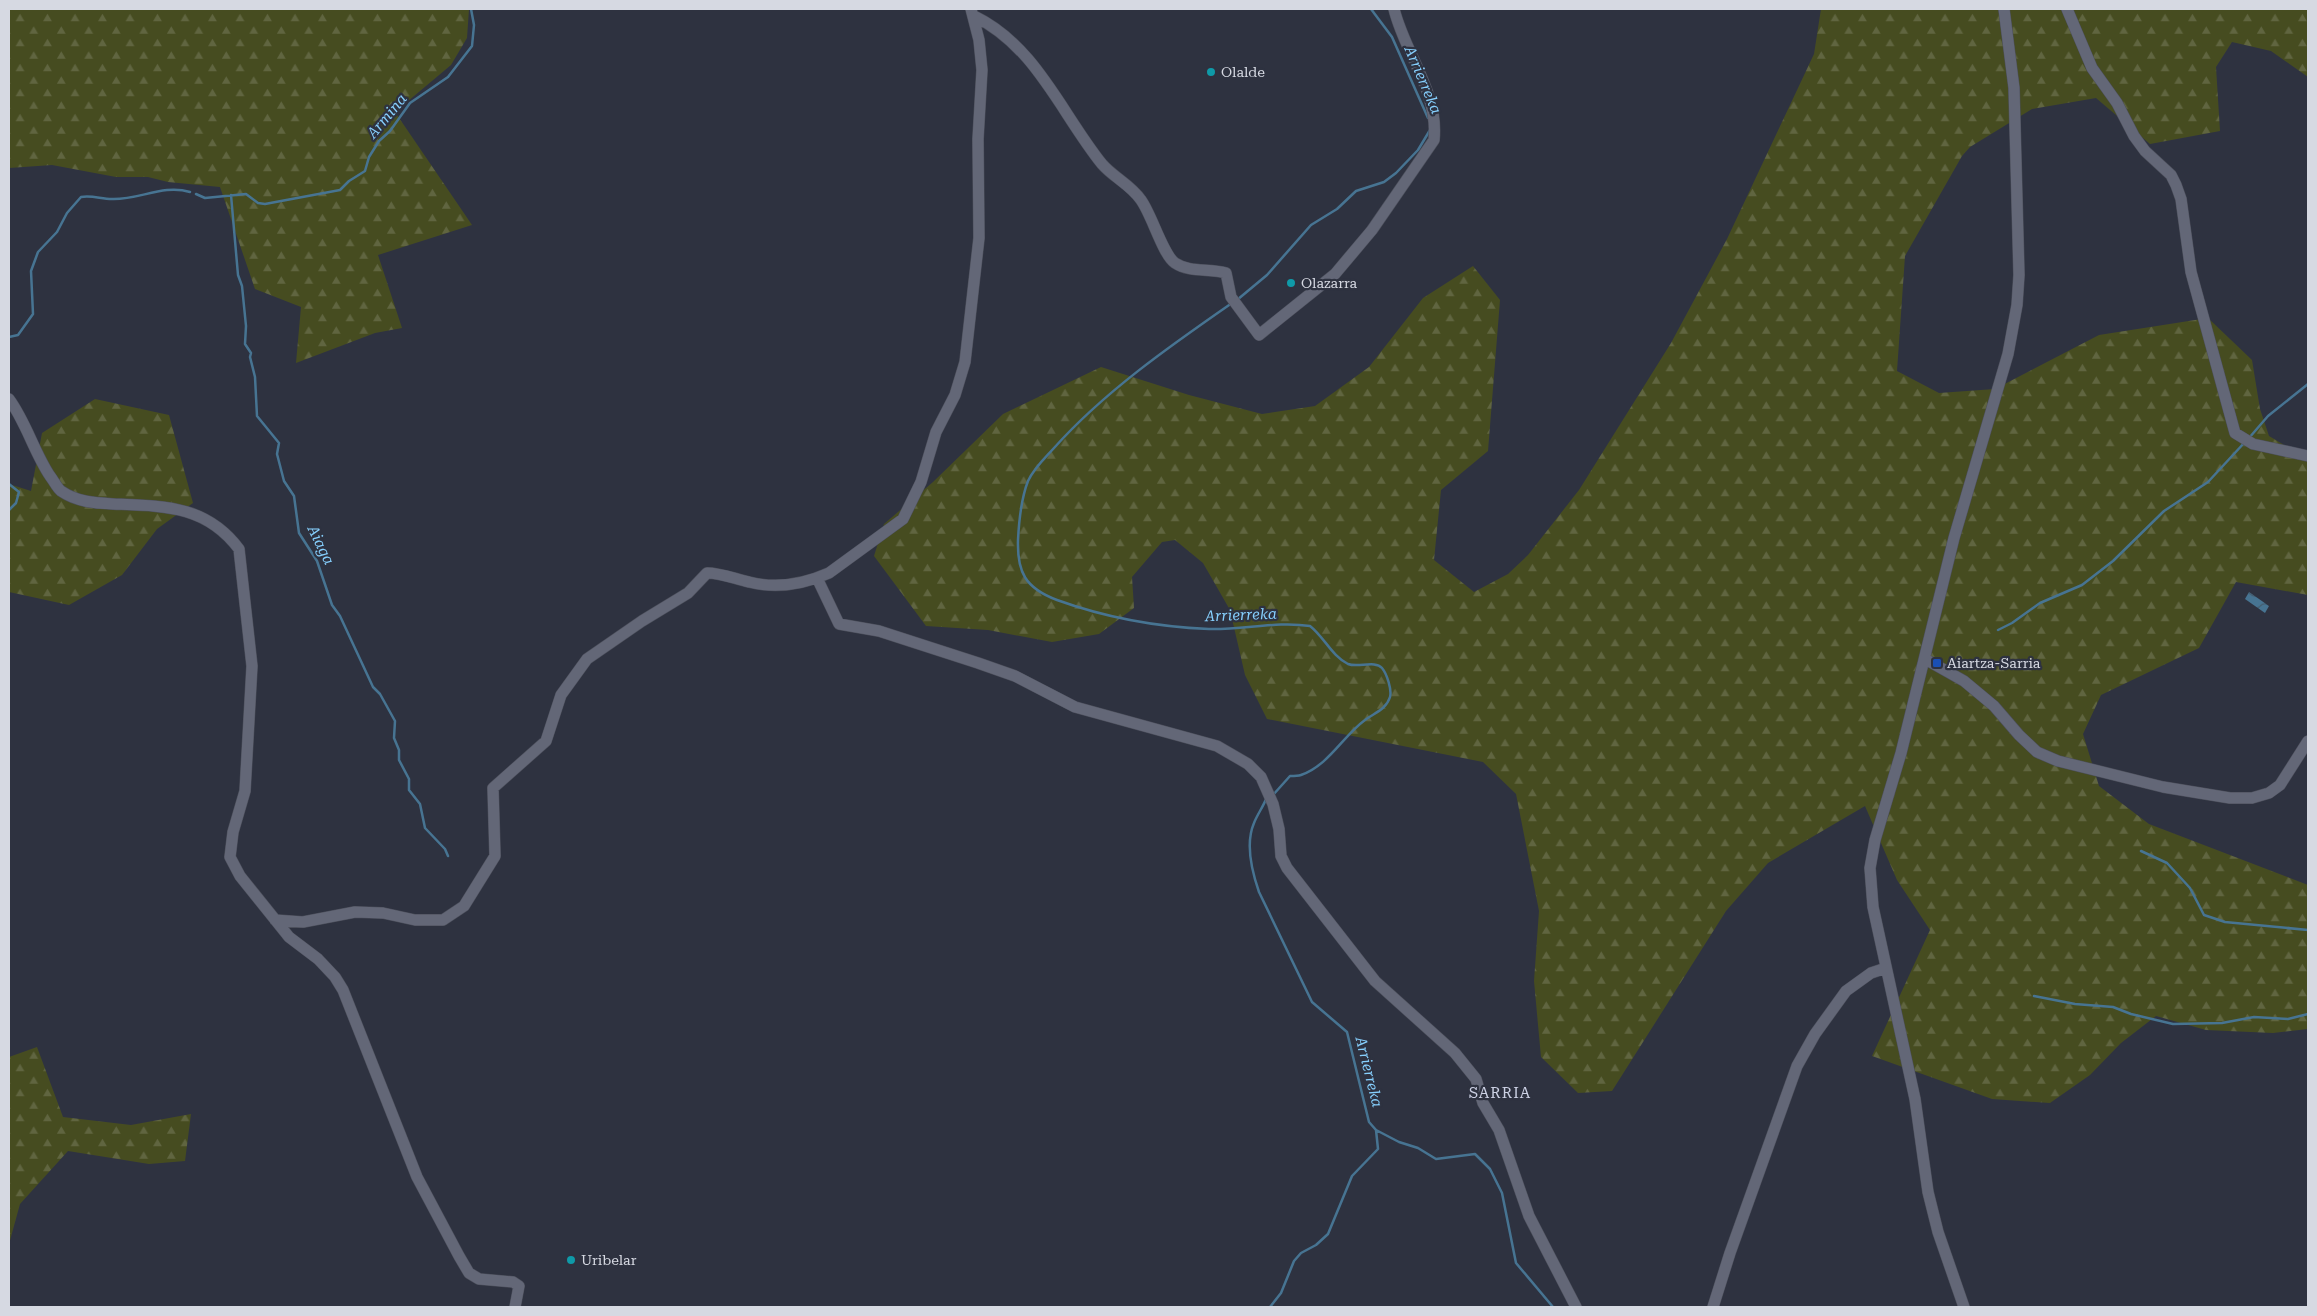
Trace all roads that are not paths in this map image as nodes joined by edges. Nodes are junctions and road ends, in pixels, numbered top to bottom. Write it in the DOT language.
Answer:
graph roads {
  1 [pos="1394,9"];
  2 [pos="2004,9"];
  3 [pos="2067,9"];
  4 [pos="973,12"];
  5 [pos="9,399"];
  6 [pos="2308,456"];
  7 [pos="817,578"];
  8 [pos="1925,659"];
  9 [pos="2308,740"];
  10 [pos="275,920"];
  11 [pos="1886,968"];
  12 [pos="515,1307"];
  13 [pos="1576,1307"];
  14 [pos="1713,1307"];
  15 [pos="1964,1307"];
  1 -- 4 [label="street"];
  2 -- 8 [label="street"];
  3 -- 6 [label="street"];
  4 -- 7 [label="street"];
  5 -- 10 [label="street"];
  7 -- 10 [label="street"];
  7 -- 13 [label="street"];
  8 -- 9 [label="street"];
  8 -- 11 [label="street"];
  10 -- 12 [label="street"];
  11 -- 14 [label="street"];
  11 -- 15 [label="street"];
}
